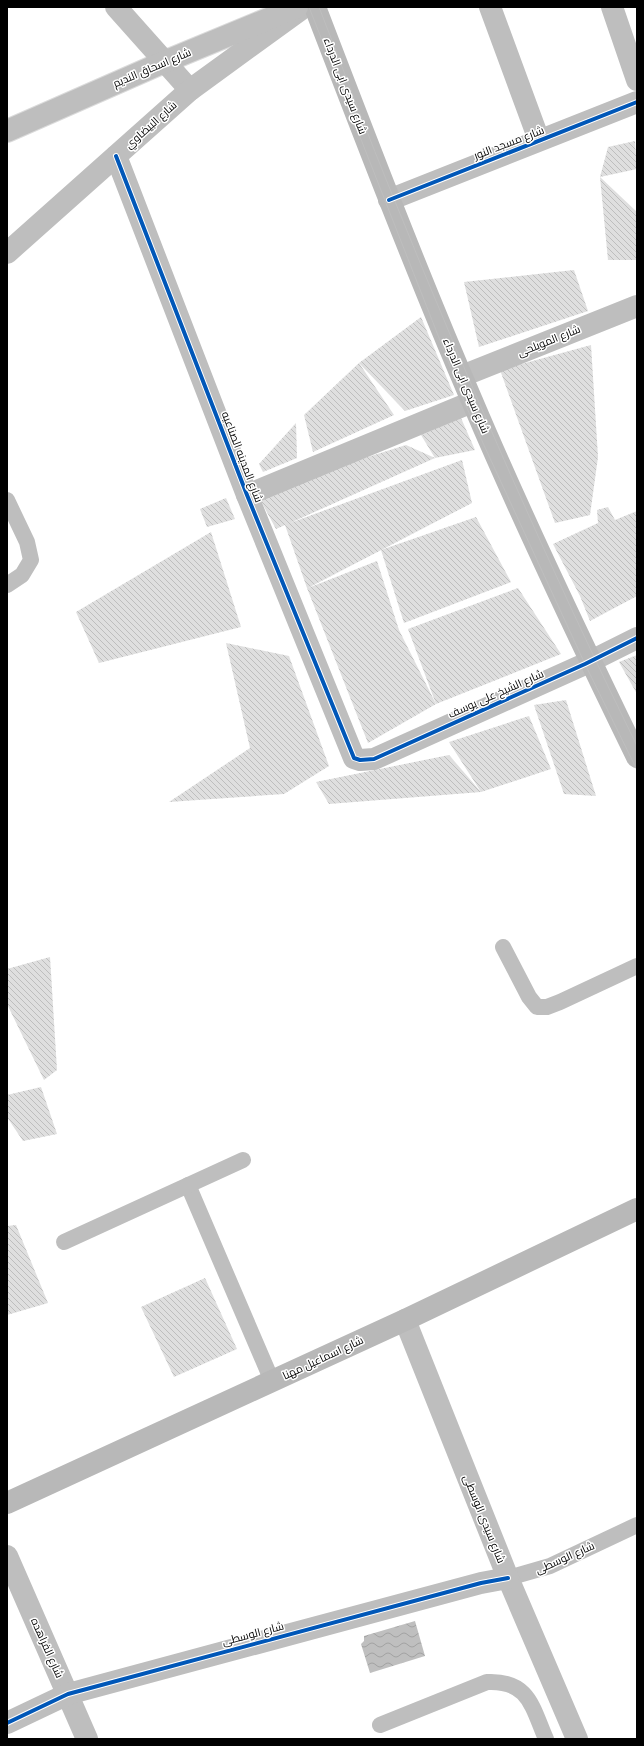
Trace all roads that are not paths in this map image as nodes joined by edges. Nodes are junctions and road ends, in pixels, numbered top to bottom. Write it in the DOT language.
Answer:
graph roads {
  1 [pos="116,7"];
  2 [pos="297,7"];
  3 [pos="304,7"];
  4 [pos="315,7"];
  5 [pos="490,7"];
  6 [pos="612,7"];
  7 [pos="164,62"];
  8 [pos="637,80"];
  9 [pos="190,90"];
  10 [pos="637,102"];
  11 [pos="7,131"];
  12 [pos="540,140"];
  13 [pos="116,156"];
  14 [pos="389,200"];
  15 [pos="7,253"];
  16 [pos="637,306"];
  17 [pos="462,376"];
  18 [pos="472,402"];
  19 [pos="247,495"];
  20 [pos="7,500"];
  21 [pos="7,585"];
  22 [pos="637,638"];
  23 [pos="590,661"];
  24 [pos="637,757"];
  25 [pos="360,760"];
  26 [pos="503,947"];
  27 [pos="637,966"];
  28 [pos="243,1160"];
  29 [pos="188,1185"];
  30 [pos="637,1209"];
  31 [pos="64,1242"];
  32 [pos="405,1320"];
  33 [pos="272,1381"];
  34 [pos="7,1503"];
  35 [pos="637,1525"];
  36 [pos="7,1556"];
  37 [pos="508,1578"];
  38 [pos="68,1694"];
  39 [pos="7,1723"];
  40 [pos="380,1725"];
  41 [pos="87,1739"];
  42 [pos="546,1739"];
  43 [pos="578,1739"];
  1 -- 7 [label="street"];
  2 -- 7 [label="street, شارع اسحاق النديم"];
  3 -- 9 [label="street, شارع البيضاوي"];
  4 -- 14 [label="main road, شارع سيدى ابى الدرداء"];
  5 -- 12 [label="street"];
  6 -- 8 [label="street"];
  7 -- 9 [label="street"];
  7 -- 11 [label="street, شارع اسحاق النديم"];
  9 -- 13 [label="street, شارع البيضاوي"];
  10 -- 12 [label="street, شارع مسجد النور"];
  12 -- 14 [label="street, شارع مسجد النور"];
  13 -- 15 [label="street, شارع البيضاوي"];
  13 -- 19 [label="street, شارع المدينه الصناعيه"];
  14 -- 17 [label="main road, شارع سيدى ابى الدرداء"];
  16 -- 17 [label="street, شارع المويلحى"];
  17 -- 18 [label="main road, شارع سيدى ابى الدرداء"];
  18 -- 19 [label="street"];
  18 -- 23 [label="main road, شارع سيدى ابى الدرداء"];
  19 -- 25 [label="street, شارع المدينه الصناعيه"];
  20 -- 21 [label="lane"];
  22 -- 23 [label="street, شارع الشيخ على يوسف"];
  23 -- 24 [label="main road, شارع سيدى ابى الدرداء"];
  23 -- 25 [label="street, شارع الشيخ على يوسف"];
  26 -- 27 [label="lane"];
  28 -- 29 [label="lane"];
  29 -- 31 [label="lane"];
  29 -- 33 [label="lane"];
  30 -- 32 [label="main road, شارع اسماعيل مهنا"];
  32 -- 33 [label="main road, شارع اسماعيل مهنا"];
  32 -- 37 [label="street, شارع سيدى الوسطى"];
  33 -- 34 [label="main road, شارع اسماعيل مهنا"];
  35 -- 37 [label="lane, شارع الوسطى"];
  36 -- 38 [label="street, شارع الفراهده"];
  37 -- 38 [label="street, شارع الوسطى"];
  37 -- 43 [label="street, شارع سيدى الوسطى"];
  38 -- 39 [label="street, شارع الوسطى"];
  38 -- 41 [label="street, شارع الفراهده"];
  40 -- 42 [label="lane"];
}
